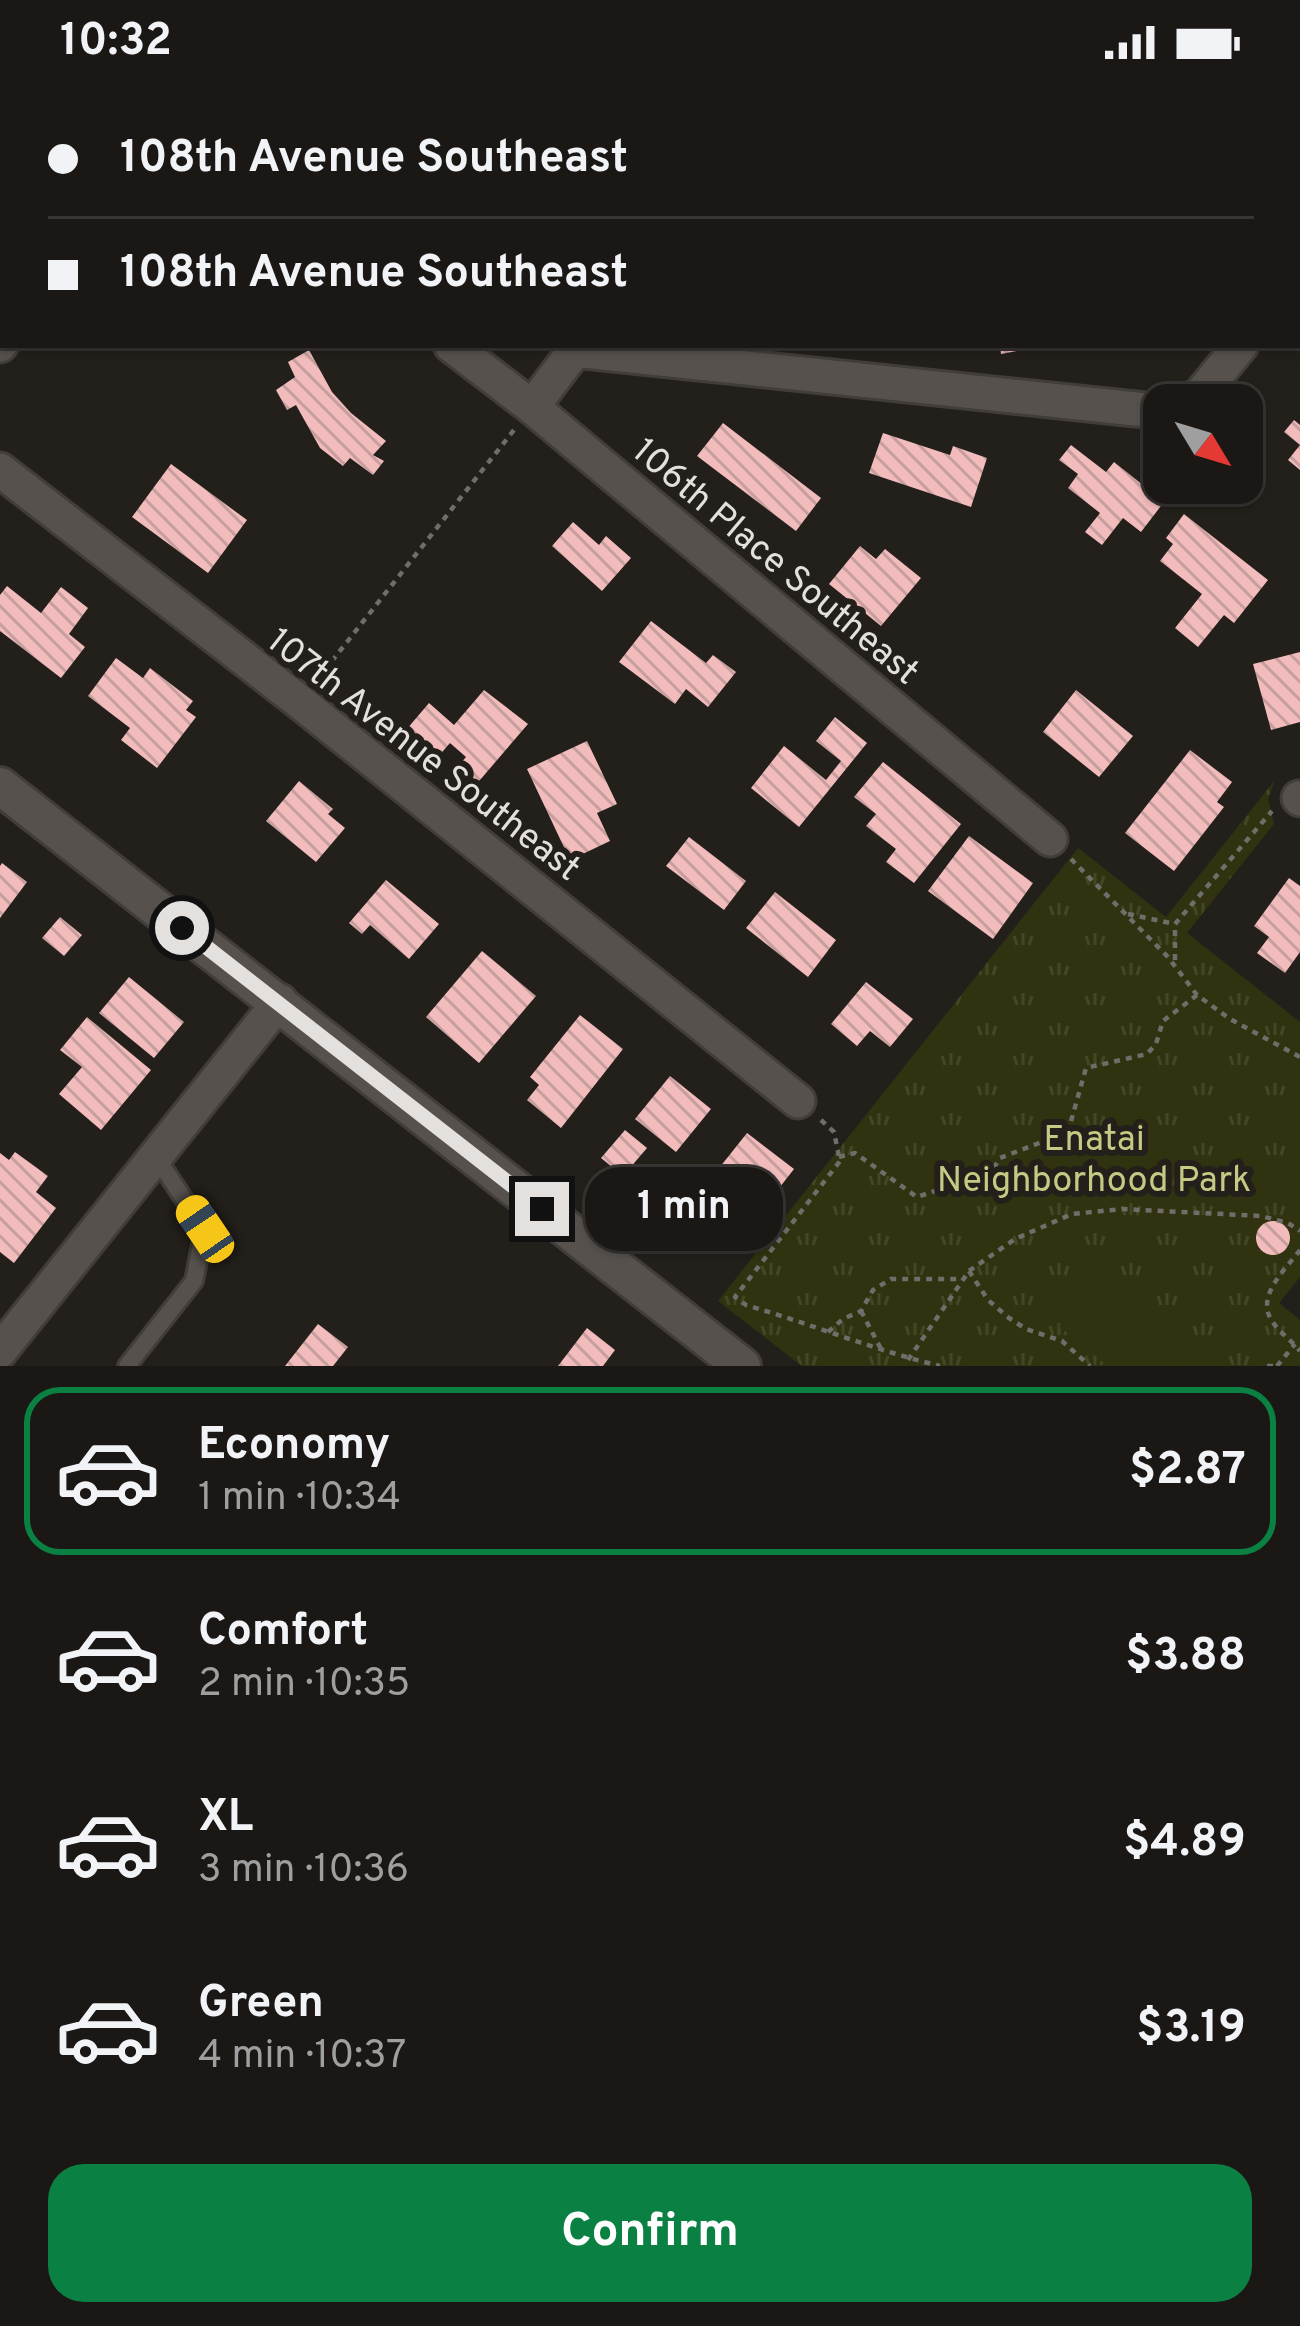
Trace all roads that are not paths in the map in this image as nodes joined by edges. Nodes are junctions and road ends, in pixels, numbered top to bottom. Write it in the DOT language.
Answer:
graph roads {
  1 [pos="455,348"];
  2 [pos="577,348"];
  3 [pos="1239,348"];
  4 [pos="1209,384"];
  5 [pos="532,406"];
  6 [pos="1143,407"];
  7 [pos="0,470"];
  8 [pos="0,786"];
  9 [pos="1050,839"];
  10 [pos="280,1001"];
  11 [pos="798,1101"];
  12 [pos="157,1158"];
  13 [pos="4,1340"];
  14 [pos="127,1366"];
  15 [pos="742,1366"];
  1 -- 5 [label="street, 106th Place Southeast"];
  2 -- 5 [label="street"];
  2 -- 6 [label="street"];
  3 -- 4 [label="street"];
  5 -- 9 [label="street, 106th Place Southeast"];
  7 -- 11 [label="street, 107th Avenue Southeast"];
  8 -- 10 [label="street"];
  10 -- 12 [label="street"];
  10 -- 15 [label="street"];
  12 -- 13 [label="street"];
  12 -- 14 [label="lane"];
}
